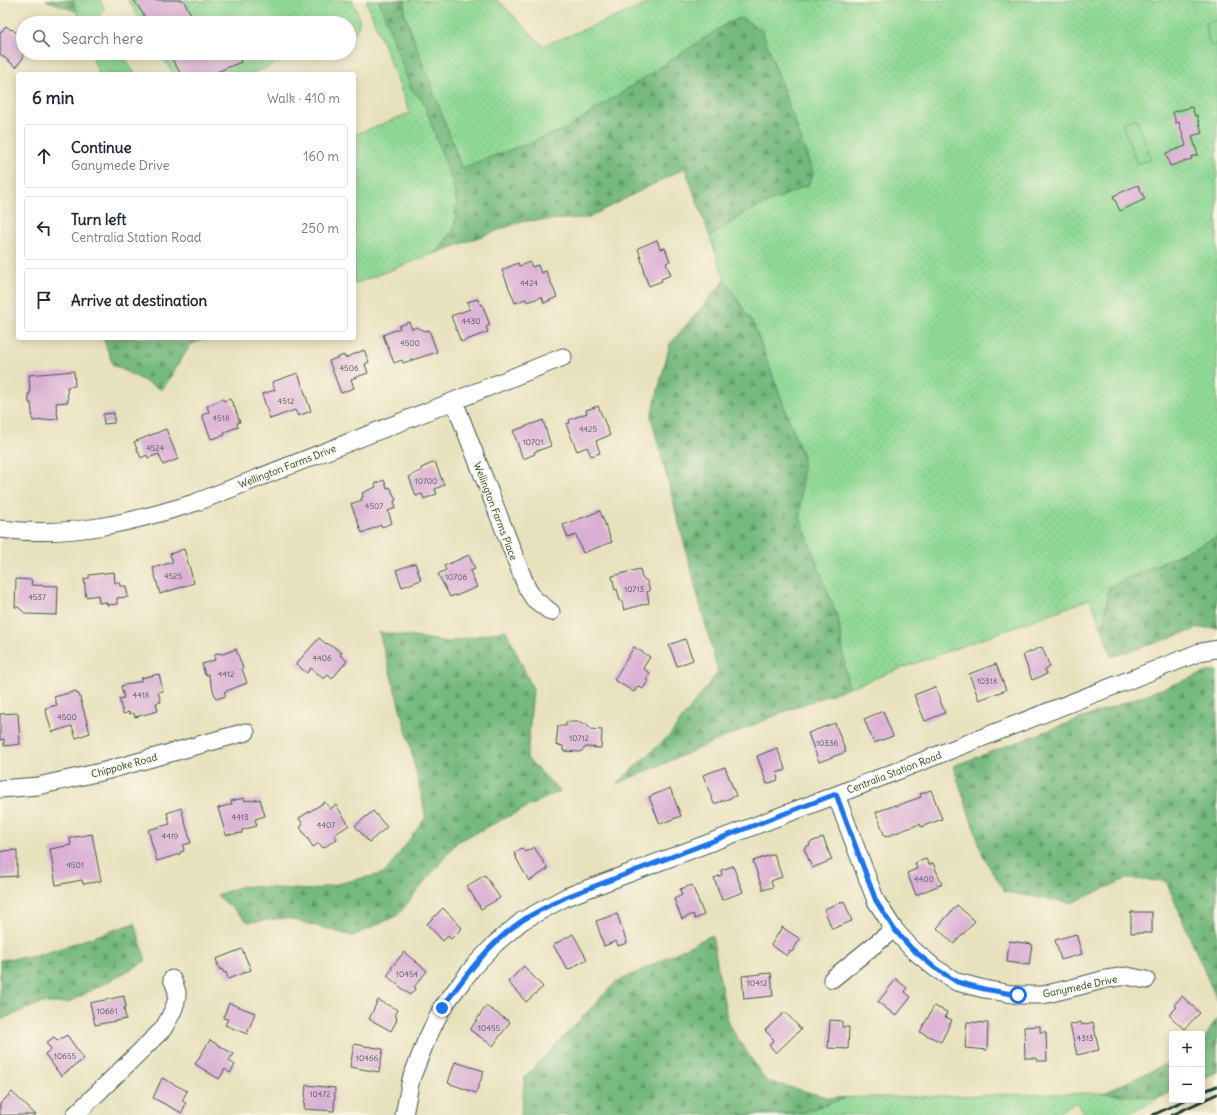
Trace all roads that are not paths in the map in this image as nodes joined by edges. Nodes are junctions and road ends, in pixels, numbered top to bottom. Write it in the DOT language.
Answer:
graph roads {
  1 [pos="563,357"];
  2 [pos="454,401"];
  3 [pos="0,529"];
  4 [pos="551,612"];
  5 [pos="1217,648"];
  6 [pos="246,732"];
  7 [pos="0,789"];
  8 [pos="836,794"];
  9 [pos="894,929"];
  10 [pos="172,979"];
  11 [pos="832,979"];
  12 [pos="1146,980"];
  13 [pos="74,1115"];
  14 [pos="404,1115"];
  1 -- 2 [label="street, Wellington Farms Drive"];
  2 -- 3 [label="street, Wellington Farms Drive"];
  2 -- 4 [label="street, Wellington Farms Place"];
  5 -- 8 [label="street, Centralia Station Road"];
  6 -- 7 [label="street, Chippoke Road"];
  8 -- 9 [label="street, Ganymede Drive"];
  8 -- 14 [label="street, Centralia Station Road"];
  9 -- 11 [label="street"];
  9 -- 12 [label="street, Ganymede Drive"];
  10 -- 13 [label="street"];
}
